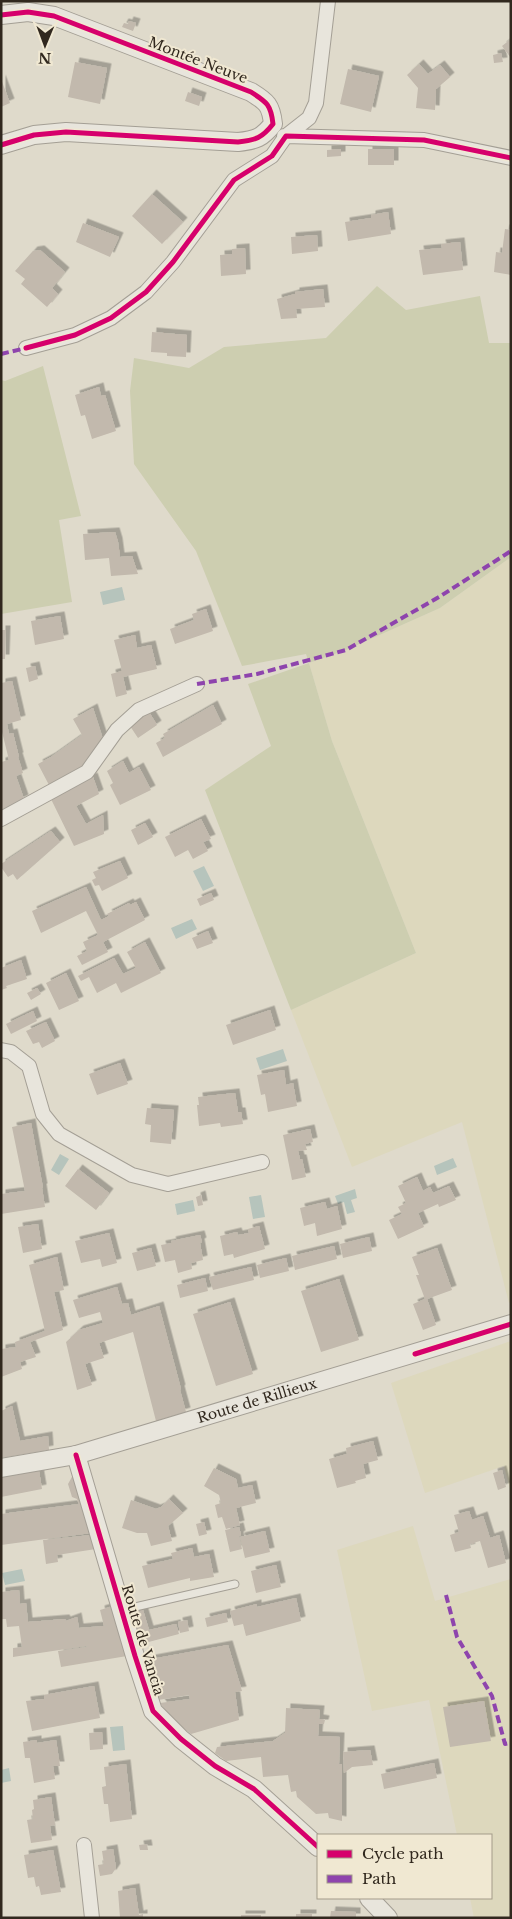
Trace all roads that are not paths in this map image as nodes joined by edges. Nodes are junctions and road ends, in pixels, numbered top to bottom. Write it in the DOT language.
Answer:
graph roads {
  1 [pos="328,1"];
  2 [pos="1,14"];
  3 [pos="266,134"];
  4 [pos="286,136"];
  5 [pos="1,145"];
  6 [pos="511,158"];
  7 [pos="26,348"];
  8 [pos="197,684"];
  9 [pos="1,819"];
  10 [pos="1,1050"];
  11 [pos="262,1162"];
  12 [pos="511,1324"];
  13 [pos="76,1455"];
  14 [pos="1,1468"];
  15 [pos="235,1584"];
  16 [pos="121,1610"];
  17 [pos="84,1845"];
  18 [pos="317,1846"];
  19 [pos="370,1899"];
  20 [pos="92,1918"];
  21 [pos="388,1918"];
  1 -- 4 [label="street"];
  2 -- 3 [label="street, Montée Neuve"];
  3 -- 4 [label="street"];
  3 -- 5 [label="street"];
  4 -- 6 [label="street"];
  4 -- 7 [label="street"];
  8 -- 9 [label="street"];
  10 -- 11 [label="street"];
  12 -- 13 [label="street, Route de Rillieux"];
  13 -- 14 [label="street, Route de Rillieux"];
  13 -- 16 [label="street, Route de Vancia"];
  15 -- 16 [label="lane"];
  16 -- 18 [label="street, Route de Vancia"];
  17 -- 20 [label="street"];
  19 -- 21 [label="street"];
}
